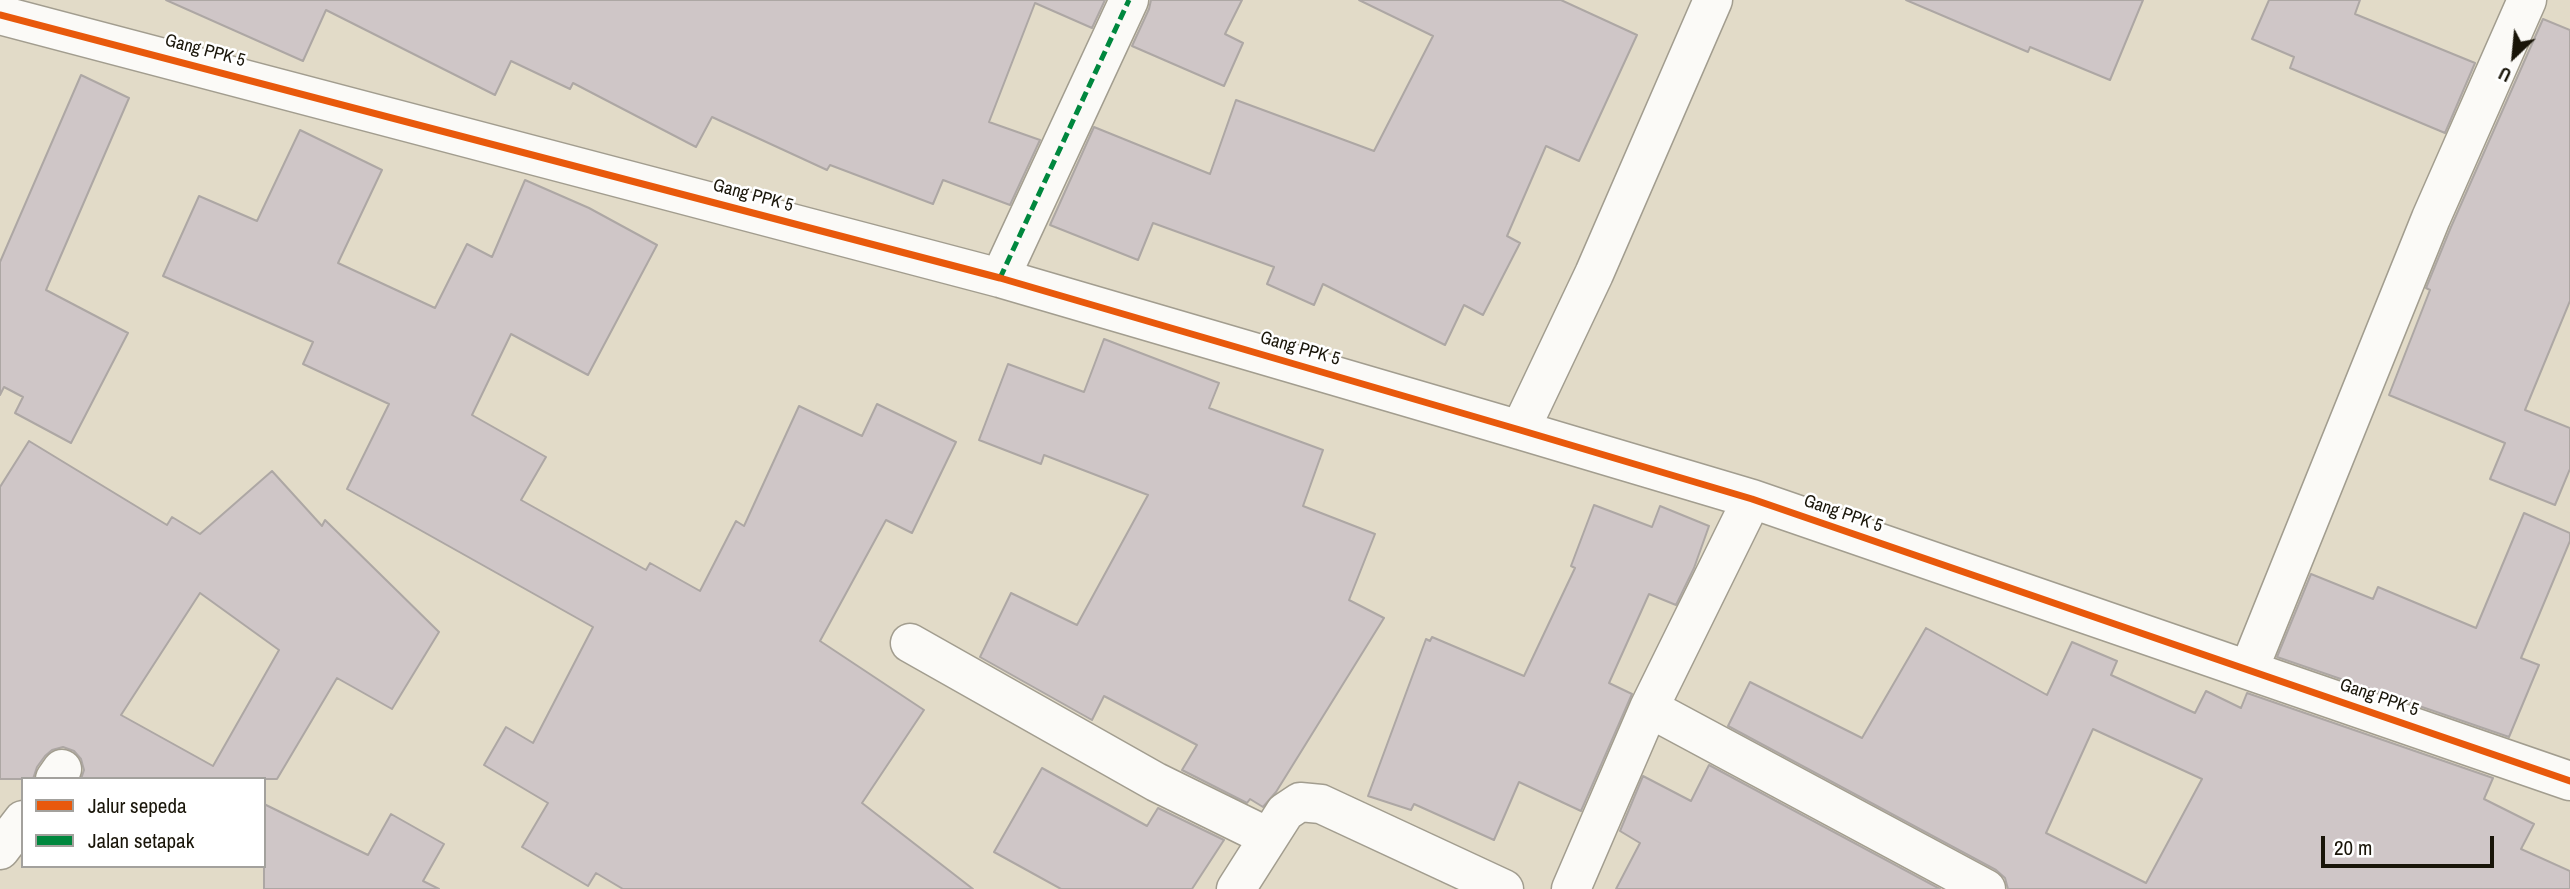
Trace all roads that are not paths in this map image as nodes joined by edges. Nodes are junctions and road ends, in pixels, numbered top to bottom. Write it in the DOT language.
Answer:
graph roads {
  1 [pos="1129,0"];
  2 [pos="1713,0"];
  3 [pos="2526,0"];
  4 [pos="23,12"];
  5 [pos="1000,278"];
  6 [pos="1520,430"];
  7 [pos="1752,499"];
  8 [pos="910,643"];
  9 [pos="2249,669"];
  10 [pos="1649,709"];
  11 [pos="2570,781"];
  12 [pos="21,823"];
  13 [pos="1268,837"];
  14 [pos="0,850"];
  15 [pos="1236,889"];
  16 [pos="1504,889"];
  17 [pos="1571,889"];
  18 [pos="1986,889"];
  1 -- 5 [label="street"];
  2 -- 6 [label="street"];
  3 -- 9 [label="street"];
  4 -- 5 [label="street, Gang PPK 5"];
  5 -- 6 [label="street, Gang PPK 5"];
  6 -- 7 [label="street, Gang PPK 5"];
  7 -- 9 [label="street, Gang PPK 5"];
  7 -- 10 [label="street"];
  8 -- 13 [label="street"];
  9 -- 11 [label="street, Gang PPK 5"];
  10 -- 17 [label="street"];
  10 -- 18 [label="street"];
  12 -- 14 [label="street"];
  13 -- 15 [label="street"];
  13 -- 16 [label="street"];
}
